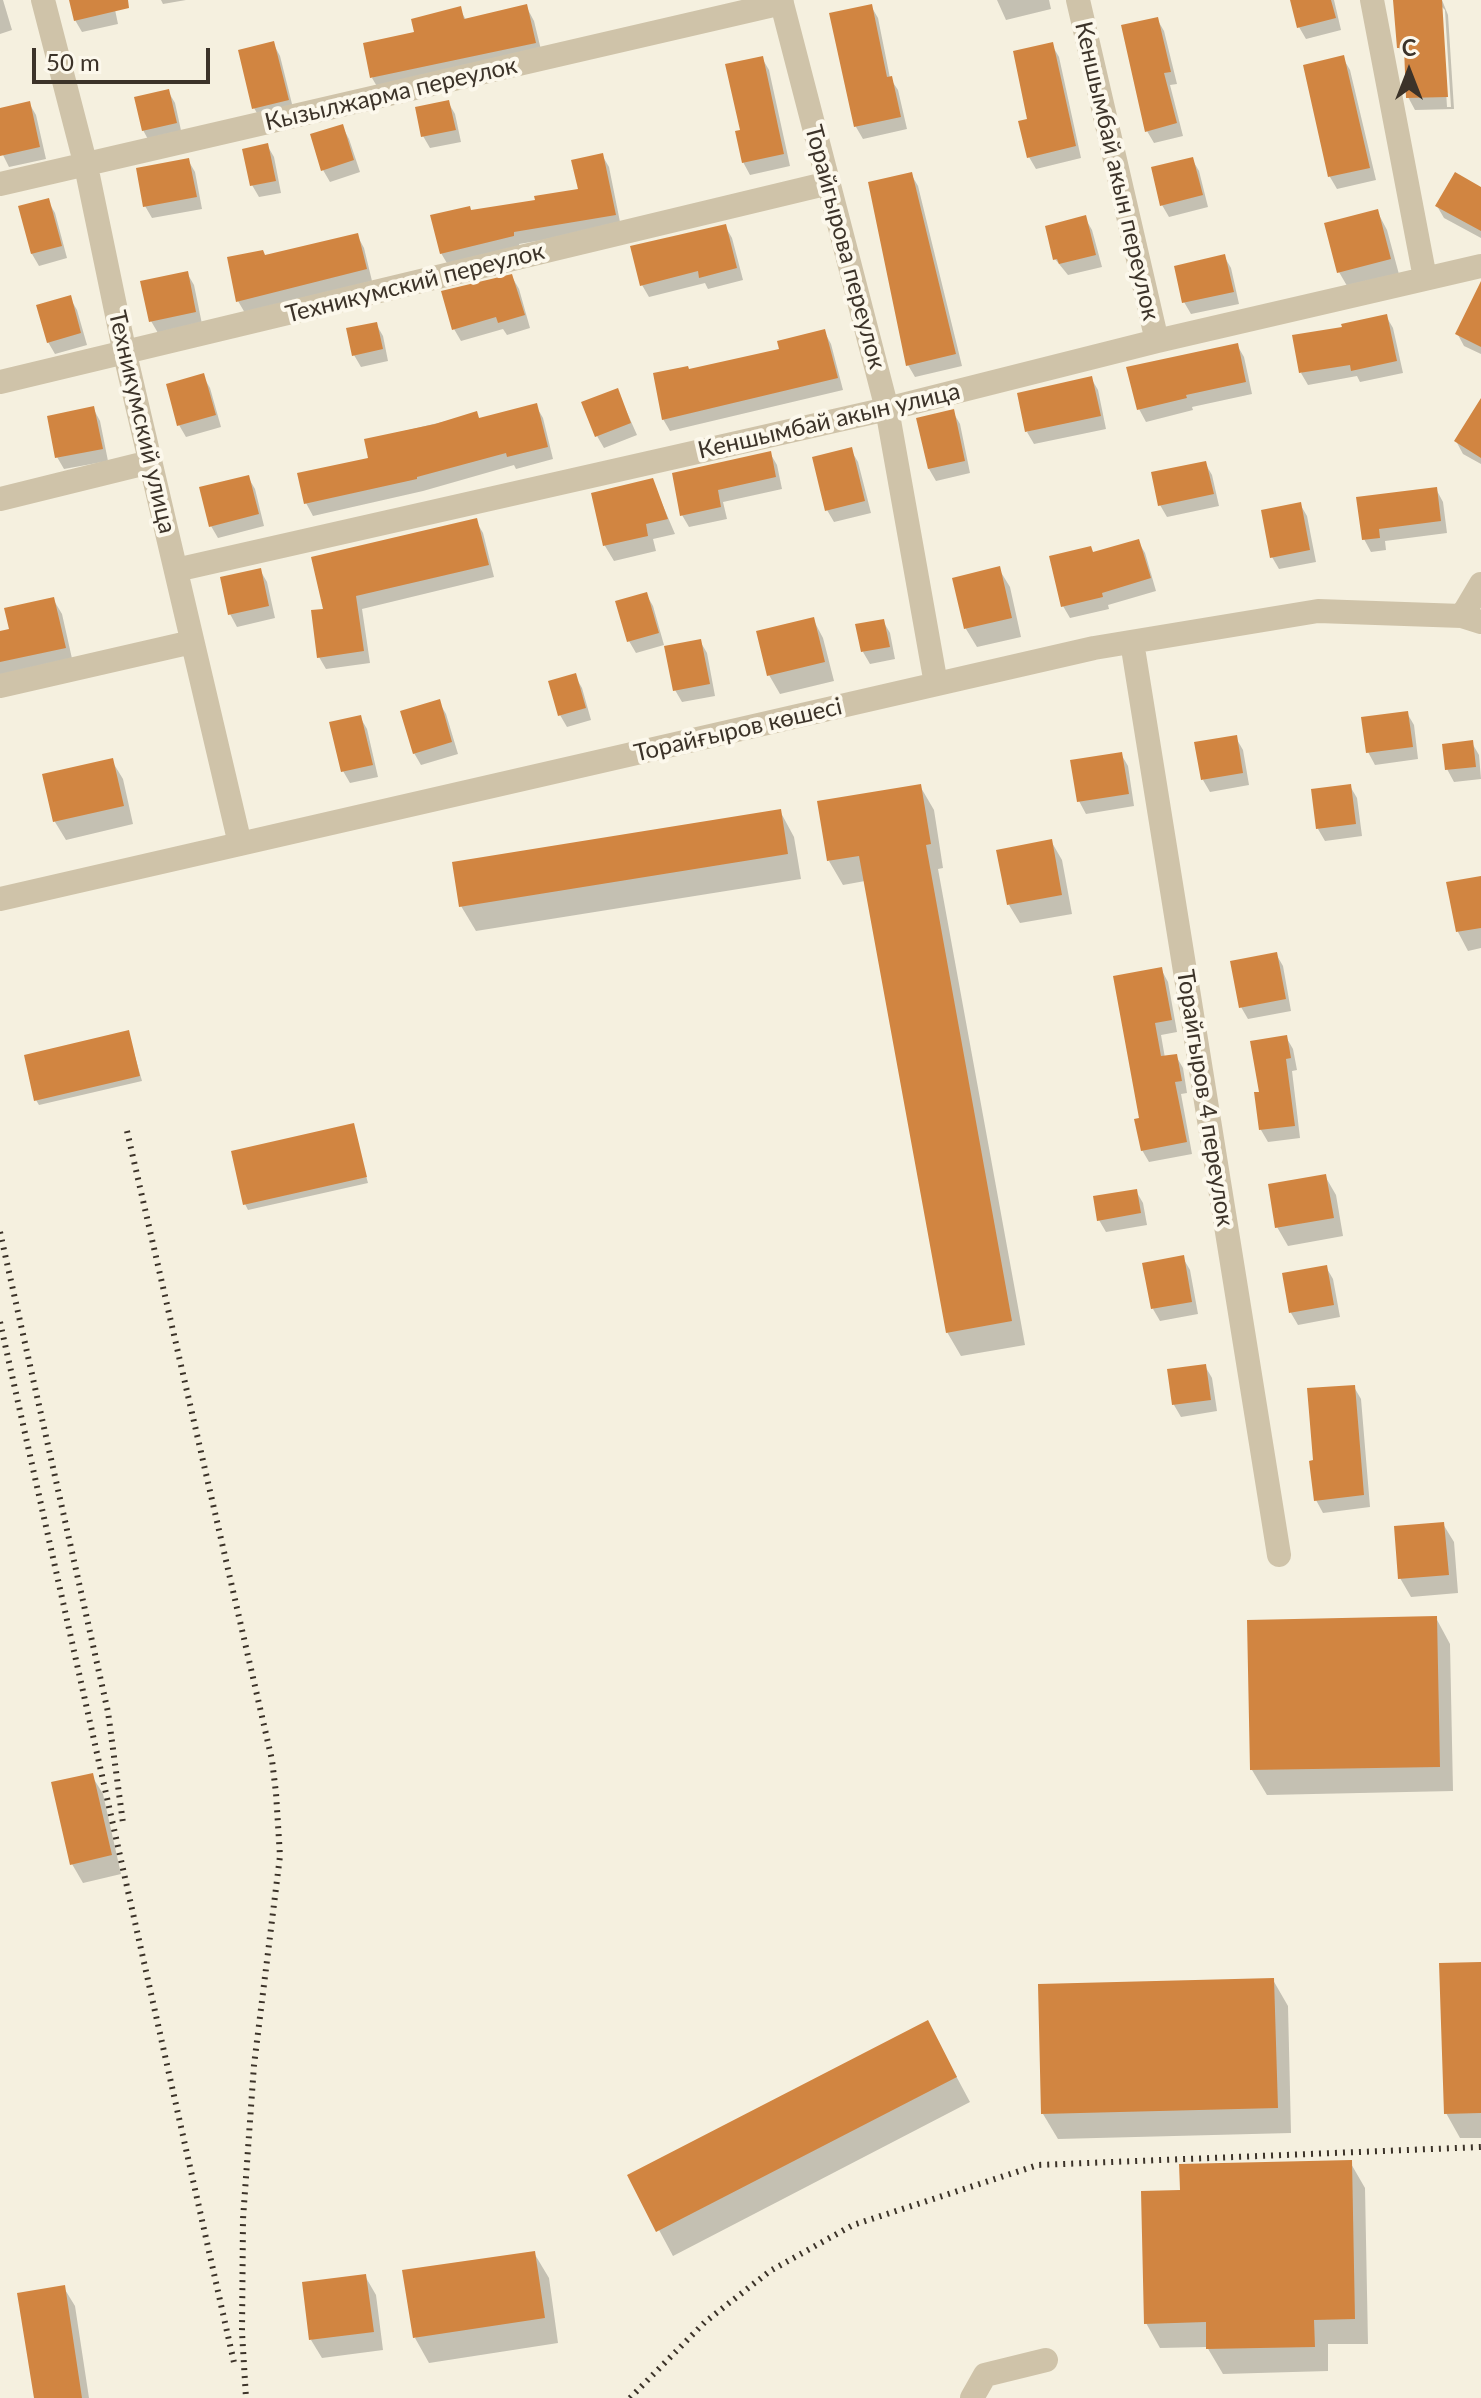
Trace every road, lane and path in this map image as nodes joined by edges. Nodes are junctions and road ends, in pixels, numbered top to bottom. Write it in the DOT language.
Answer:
graph roads {
  1 [pos="43,0"];
  2 [pos="1078,0"];
  3 [pos="1372,0"];
  4 [pos="782,2"];
  5 [pos="86,166"];
  6 [pos="829,183"];
  7 [pos="0,184"];
  8 [pos="1481,266"];
  9 [pos="1425,278"];
  10 [pos="1157,341"];
  11 [pos="125,354"];
  12 [pos="0,382"];
  13 [pos="887,409"];
  14 [pos="150,462"];
  15 [pos="0,499"];
  16 [pos="176,570"];
  17 [pos="1481,584"];
  18 [pos="1472,619"];
  19 [pos="192,642"];
  20 [pos="1132,642"];
  21 [pos="936,684"];
  22 [pos="0,686"];
  23 [pos="240,844"];
  24 [pos="0,899"];
  25 [pos="1279,1555"];
  26 [pos="1046,2360"];
  27 [pos="972,2398"];
  1 -- 5 [label="street, Техникумский улица"];
  2 -- 10 [label="street, Кеншымбай акын переулок"];
  3 -- 9 [label="street"];
  4 -- 5 [label="street, Кызылжарма переулок"];
  4 -- 6 [label="street, Торайгырова переулок"];
  5 -- 7 [label="street, Кызылжарма переулок"];
  5 -- 11 [label="street, Техникумский улица"];
  6 -- 11 [label="street, Техникумский переулок"];
  6 -- 13 [label="street, Торайгырова переулок"];
  8 -- 9 [label="street, Кеншымбай акын улица"];
  9 -- 10 [label="street, Кеншымбай акын улица"];
  10 -- 13 [label="street, Кеншымбай акын улица"];
  11 -- 12 [label="street, Техникумский переулок"];
  11 -- 14 [label="street, Техникумский улица"];
  13 -- 16 [label="street, Кеншымбай акын улица"];
  13 -- 21 [label="street, Торайгырова переулок"];
  14 -- 15 [label="street"];
  14 -- 16 [label="street, Техникумский улица"];
  16 -- 19 [label="street, Техникумский улица"];
  17 -- 18 [label="street"];
  18 -- 20 [label="street, Торайғыров көшесі"];
  19 -- 22 [label="street"];
  19 -- 23 [label="street, Техникумский улица"];
  20 -- 21 [label="street, Торайғыров көшесі"];
  20 -- 25 [label="street, Торайгыров 4 переулок"];
  21 -- 23 [label="street, Торайғыров көшесі"];
  23 -- 24 [label="street, Торайғыров көшесі"];
  26 -- 27 [label="street"];
}
